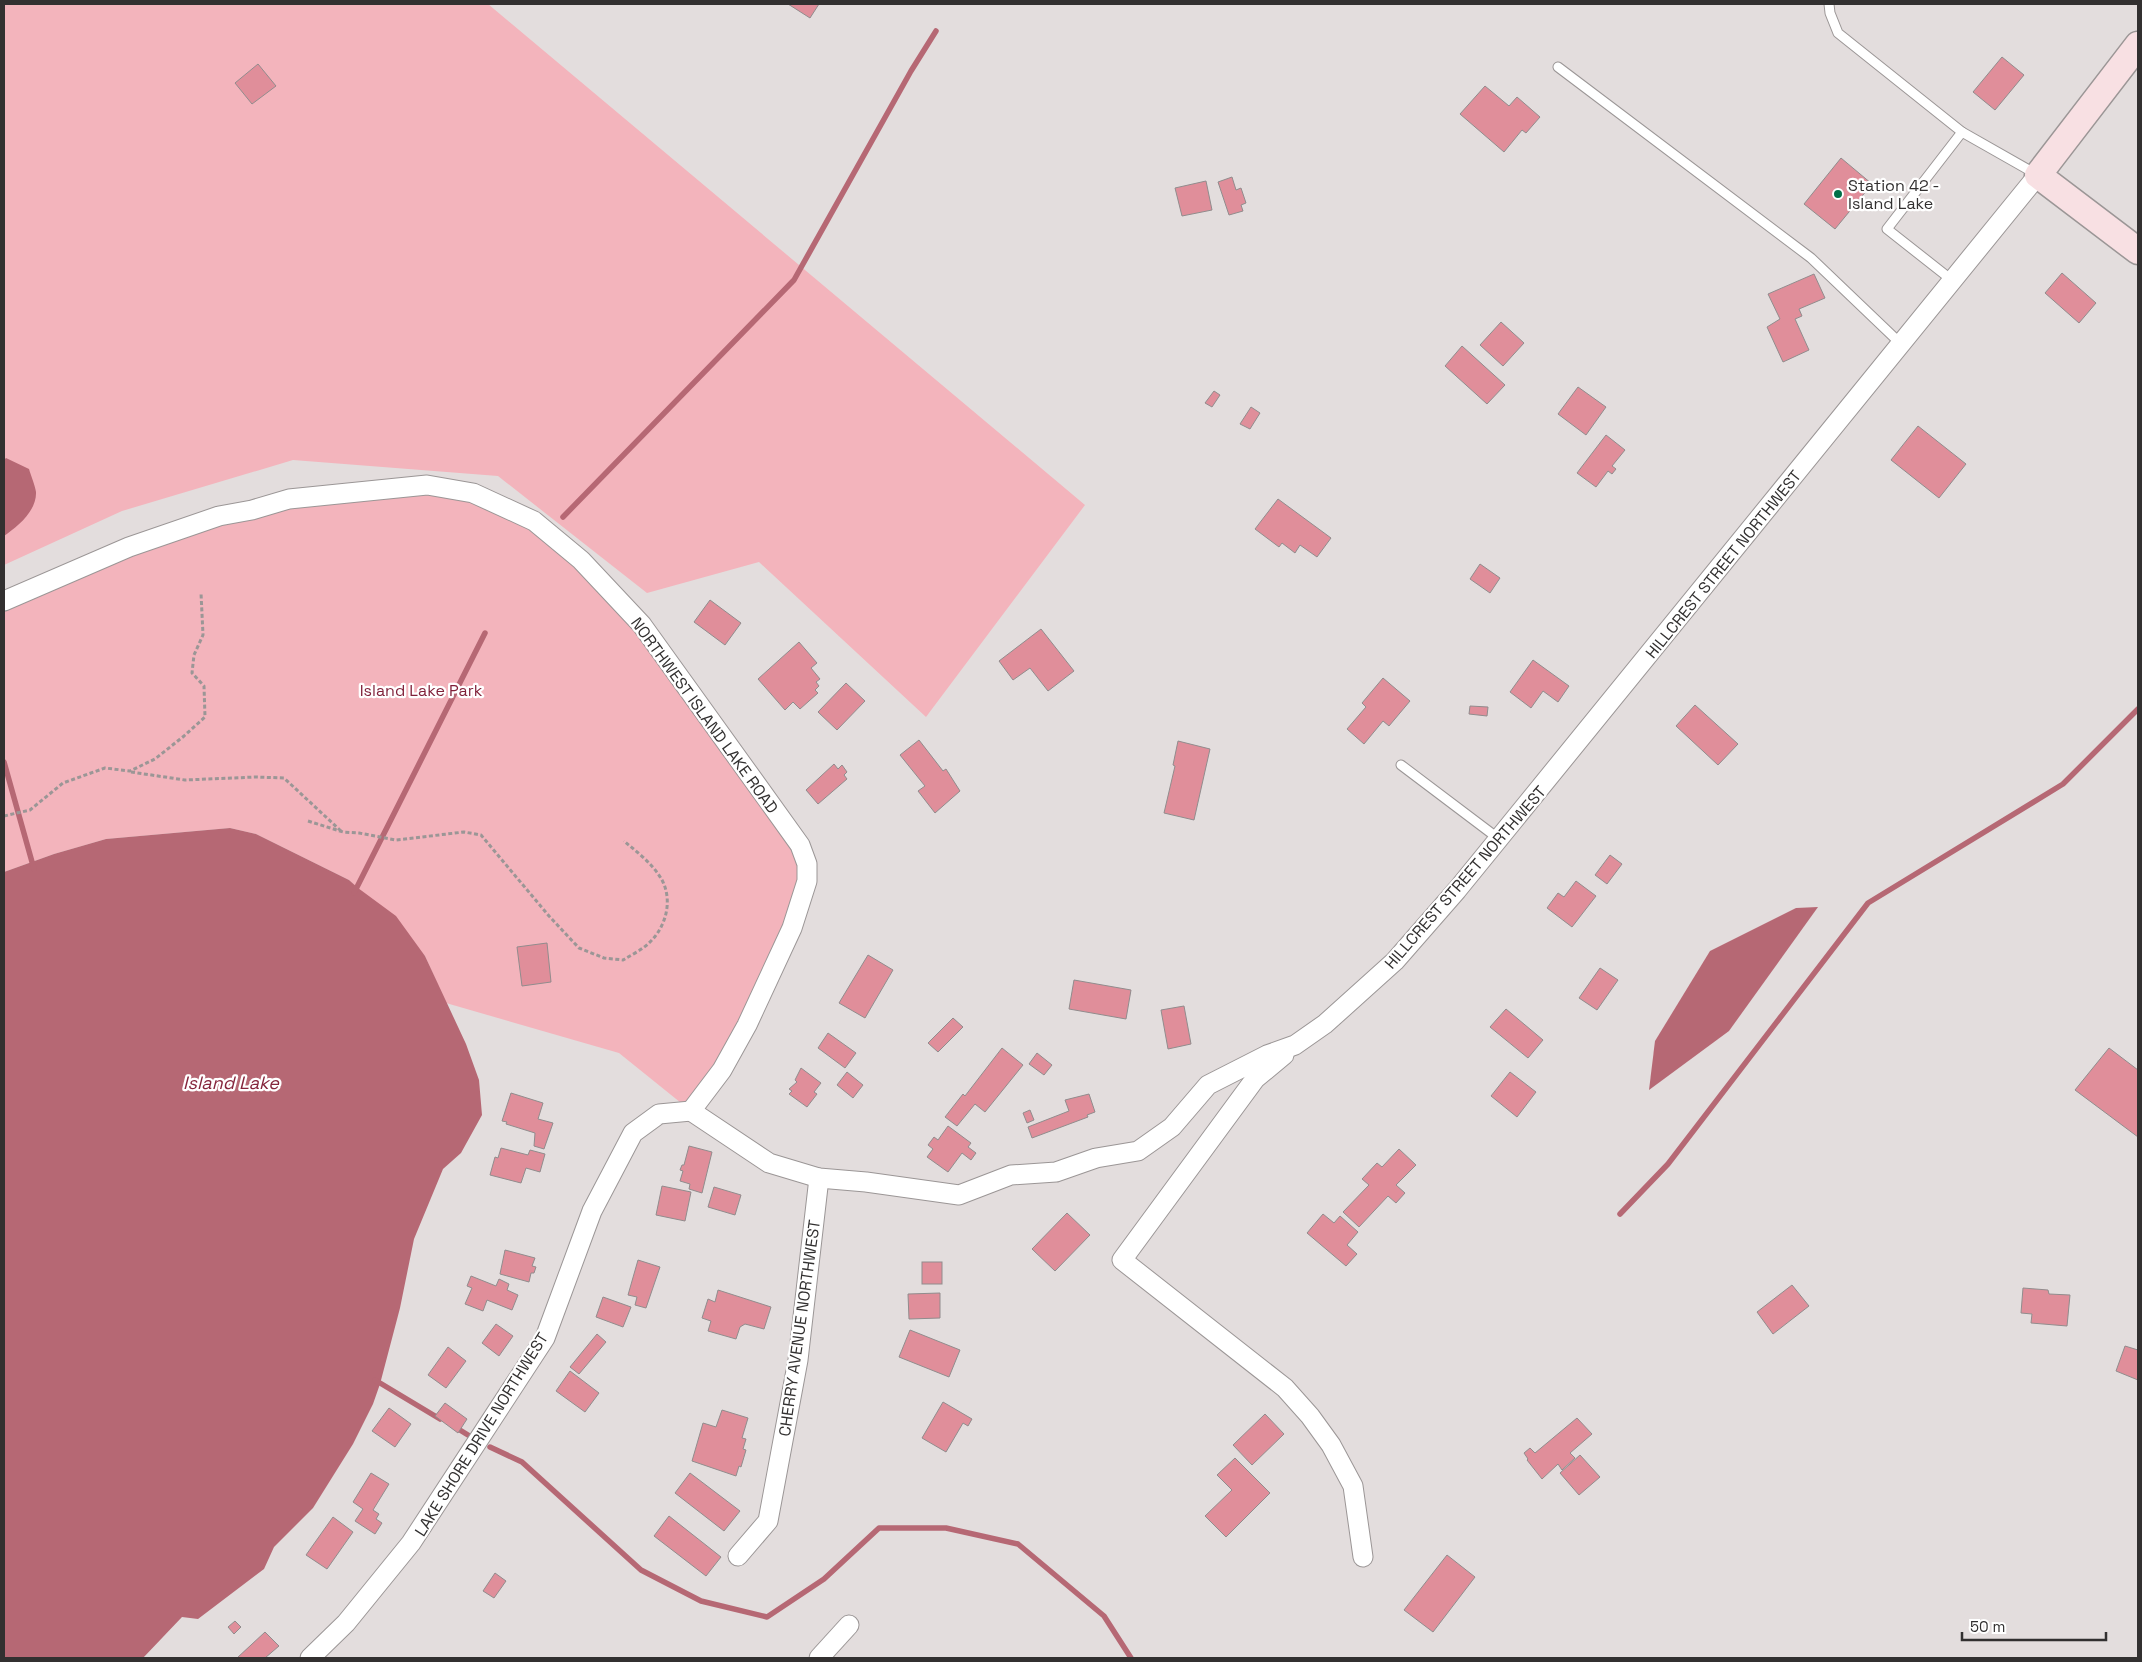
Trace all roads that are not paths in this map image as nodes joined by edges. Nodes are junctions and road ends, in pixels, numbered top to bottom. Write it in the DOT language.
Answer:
graph roads {
  1 [pos="1829,4"];
  2 [pos="2138,45"];
  3 [pos="1558,67"];
  4 [pos="1962,132"];
  5 [pos="2038,175"];
  6 [pos="2138,251"];
  7 [pos="1953,281"];
  8 [pos="1902,344"];
  9 [pos="4,601"];
  10 [pos="1401,765"];
  11 [pos="1499,839"];
  12 [pos="1295,1045"];
  13 [pos="692,1111"];
  14 [pos="819,1178"];
  15 [pos="738,1556"];
  16 [pos="1363,1557"];
  17 [pos="849,1625"];
  18 [pos="310,1658"];
  19 [pos="819,1658"];
  1 -- 4 [label="lane"];
  2 -- 5 [label="main road"];
  3 -- 8 [label="lane"];
  4 -- 5 [label="lane"];
  4 -- 7 [label="lane"];
  5 -- 6 [label="main road"];
  5 -- 7 [label="street, HILLCREST STREET NORTHWEST"];
  7 -- 8 [label="street, HILLCREST STREET NORTHWEST"];
  8 -- 11 [label="street, HILLCREST STREET NORTHWEST"];
  9 -- 13 [label="street, NORTHWEST ISLAND LAKE ROAD"];
  10 -- 11 [label="lane"];
  11 -- 12 [label="street, HILLCREST STREET NORTHWEST"];
  12 -- 14 [label="street, HILLCREST STREET NORTHWEST"];
  12 -- 16 [label="street"];
  13 -- 14 [label="street, HILLCREST STREET NORTHWEST"];
  13 -- 18 [label="street, LAKE SHORE DRIVE NORTHWEST"];
  14 -- 15 [label="street, CHERRY AVENUE NORTHWEST"];
  17 -- 19 [label="street"];
}
